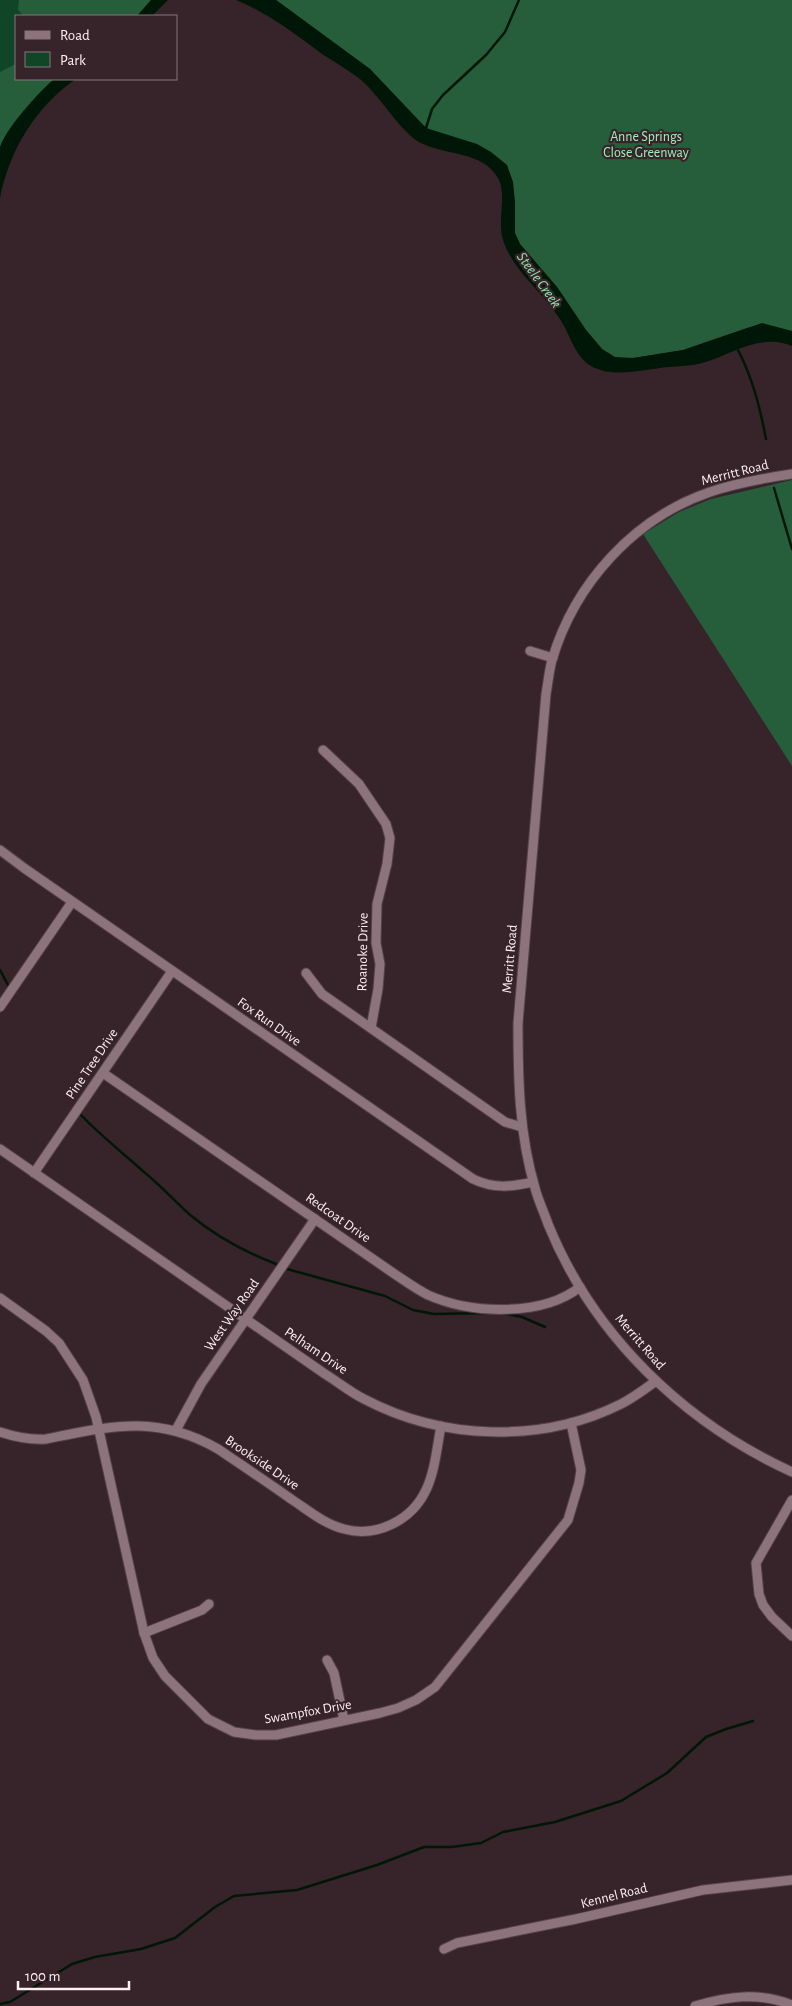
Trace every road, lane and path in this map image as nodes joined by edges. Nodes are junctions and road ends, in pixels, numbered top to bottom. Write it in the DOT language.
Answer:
graph roads {
  1 [pos="792,474"];
  2 [pos="530,651"];
  3 [pos="553,658"];
  4 [pos="323,750"];
  5 [pos="0,850"];
  6 [pos="72,902"];
  7 [pos="172,971"];
  8 [pos="306,973"];
  9 [pos="0,1007"];
  10 [pos="370,1028"];
  11 [pos="103,1073"];
  12 [pos="522,1127"];
  13 [pos="0,1149"];
  14 [pos="34,1173"];
  15 [pos="533,1182"];
  16 [pos="315,1219"];
  17 [pos="580,1287"];
  18 [pos="0,1298"];
  19 [pos="245,1319"];
  20 [pos="656,1381"];
  21 [pos="571,1423"];
  22 [pos="440,1426"];
  23 [pos="99,1429"];
  24 [pos="176,1430"];
  25 [pos="0,1432"];
  26 [pos="792,1472"];
  27 [pos="792,1500"];
  28 [pos="209,1604"];
  29 [pos="144,1632"];
  30 [pos="792,1636"];
  31 [pos="328,1660"];
  32 [pos="344,1720"];
  33 [pos="792,1880"];
  34 [pos="444,1949"];
  35 [pos="792,2005"];
  36 [pos="695,2006"];
  1 -- 3 [label="street, Merritt Road"];
  2 -- 3 [label="street"];
  3 -- 12 [label="street, Merritt Road"];
  4 -- 10 [label="street, Roanoke Drive"];
  5 -- 6 [label="street, Fox Run Drive"];
  6 -- 7 [label="street, Fox Run Drive"];
  6 -- 9 [label="street"];
  7 -- 11 [label="street, Pine Tree Drive"];
  7 -- 15 [label="street, Fox Run Drive"];
  8 -- 10 [label="street"];
  10 -- 12 [label="street"];
  11 -- 14 [label="street, Pine Tree Drive"];
  11 -- 16 [label="street, Redcoat Drive"];
  12 -- 15 [label="street, Merritt Road"];
  13 -- 14 [label="street, Pelham Drive"];
  14 -- 19 [label="street, Pelham Drive"];
  15 -- 17 [label="street, Merritt Road"];
  16 -- 17 [label="street, Redcoat Drive"];
  16 -- 19 [label="street, West Way Road"];
  17 -- 20 [label="street, Merritt Road"];
  18 -- 23 [label="street, Swampfox Drive"];
  19 -- 22 [label="street, Pelham Drive"];
  19 -- 24 [label="street, West Way Road"];
  20 -- 21 [label="street, Pelham Drive"];
  20 -- 26 [label="street, Merritt Road"];
  21 -- 22 [label="street, Pelham Drive"];
  21 -- 32 [label="street, Swampfox Drive"];
  22 -- 24 [label="street, Brookside Drive"];
  23 -- 24 [label="street, Brookside Drive"];
  23 -- 25 [label="street, Brookside Drive"];
  23 -- 29 [label="street, Swampfox Drive"];
  27 -- 30 [label="street"];
  28 -- 29 [label="street"];
  29 -- 32 [label="street, Swampfox Drive"];
  31 -- 32 [label="street"];
  33 -- 34 [label="street, Kennel Road"];
  35 -- 36 [label="street"];
}
